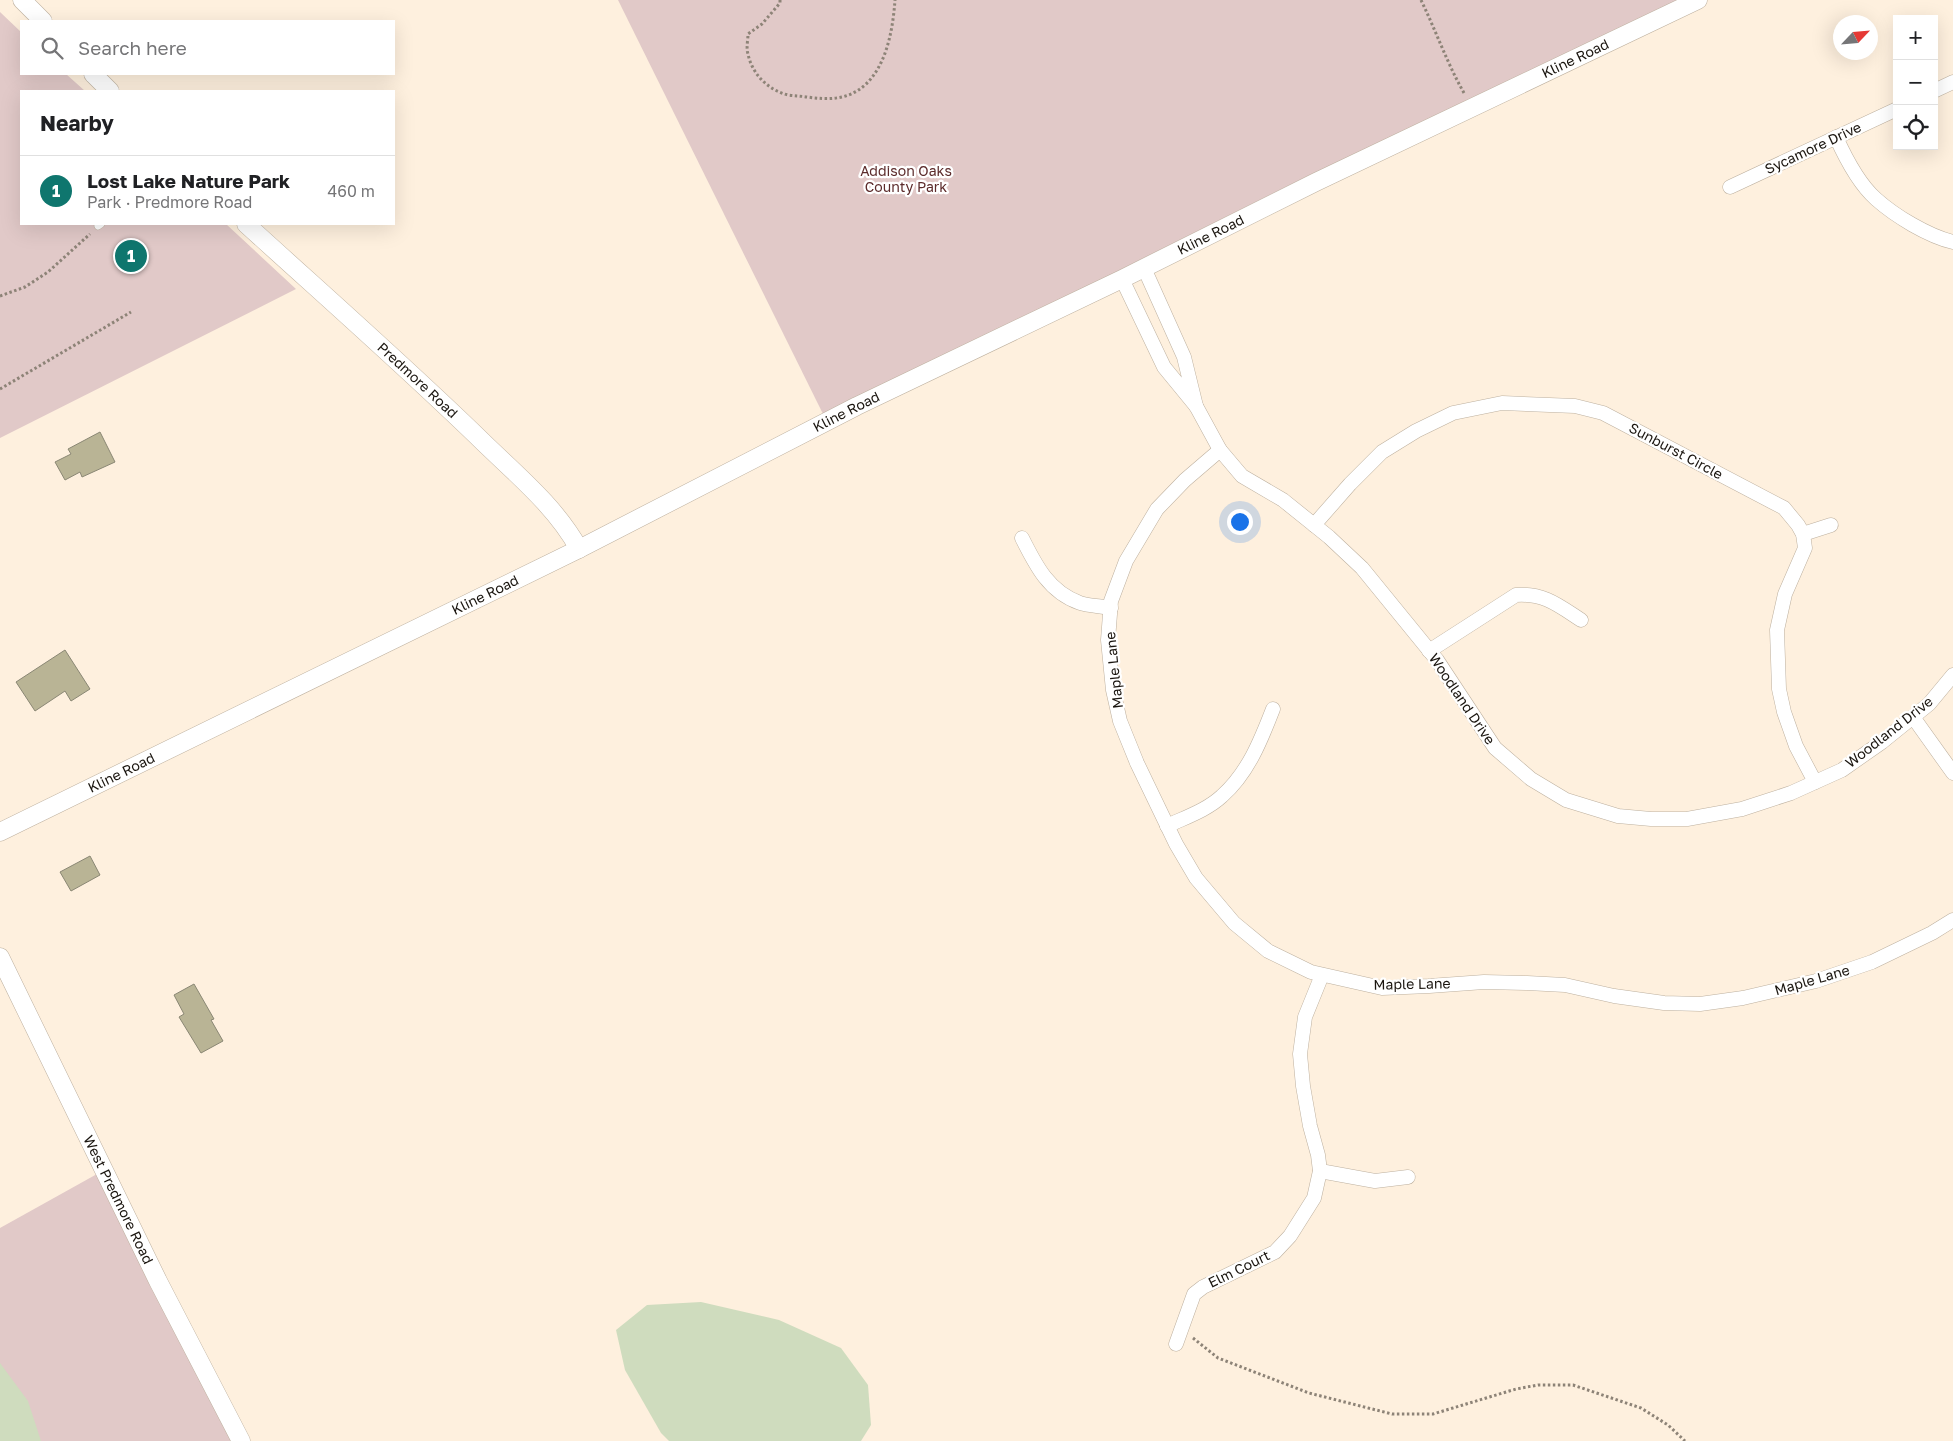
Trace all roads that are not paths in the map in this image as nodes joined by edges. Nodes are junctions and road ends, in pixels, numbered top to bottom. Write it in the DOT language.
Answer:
graph roads {
  1 [pos="22,0"];
  2 [pos="1698,0"];
  3 [pos="42,20"];
  4 [pos="94,75"];
  5 [pos="1953,82"];
  6 [pos="1938,89"];
  7 [pos="109,90"];
  8 [pos="1893,111"];
  9 [pos="1836,137"];
  10 [pos="1730,187"];
  11 [pos="247,225"];
  12 [pos="1953,242"];
  13 [pos="1144,268"];
  14 [pos="1122,279"];
  15 [pos="1196,406"];
  16 [pos="1220,450"];
  17 [pos="1831,524"];
  18 [pos="1314,525"];
  19 [pos="1803,534"];
  20 [pos="1022,538"];
  21 [pos="579,549"];
  22 [pos="1110,608"];
  23 [pos="1581,620"];
  24 [pos="1429,651"];
  25 [pos="1953,675"];
  26 [pos="1273,709"];
  27 [pos="1913,717"];
  28 [pos="1953,773"];
  29 [pos="1814,782"];
  30 [pos="1167,826"];
  31 [pos="0,832"];
  32 [pos="1953,920"];
  33 [pos="0,957"];
  34 [pos="1322,975"];
  35 [pos="1320,1172"];
  36 [pos="1408,1177"];
  37 [pos="1176,1344"];
  38 [pos="241,1441"];
  1 -- 3 [label="street"];
  2 -- 13 [label="street, Kline Road"];
  4 -- 7 [label="street"];
  5 -- 6 [label="street"];
  8 -- 9 [label="street, Sycamore Drive"];
  9 -- 10 [label="street, Sycamore Drive"];
  9 -- 12 [label="street"];
  11 -- 21 [label="street, Predmore Road"];
  13 -- 14 [label="street, Kline Road"];
  13 -- 15 [label="street, Woodland Drive"];
  14 -- 15 [label="street, Woodland Drive"];
  14 -- 21 [label="street, Kline Road"];
  15 -- 16 [label="street, Woodland Drive"];
  16 -- 18 [label="street, Woodland Drive"];
  16 -- 22 [label="street, Maple Lane"];
  17 -- 19 [label="street"];
  18 -- 19 [label="street, Sunburst Circle"];
  18 -- 24 [label="street, Woodland Drive"];
  19 -- 29 [label="street"];
  20 -- 22 [label="street"];
  21 -- 31 [label="street, Kline Road"];
  22 -- 30 [label="street, Maple Lane"];
  23 -- 24 [label="street"];
  24 -- 29 [label="street, Woodland Drive"];
  25 -- 27 [label="street, Woodland Drive"];
  26 -- 30 [label="street"];
  27 -- 28 [label="street"];
  27 -- 29 [label="street, Woodland Drive"];
  30 -- 34 [label="street, Maple Lane"];
  32 -- 34 [label="street, Maple Lane"];
  33 -- 38 [label="street, West Predmore Road"];
  34 -- 35 [label="street, Elm Court"];
  35 -- 36 [label="street"];
  35 -- 37 [label="street, Elm Court"];
}
